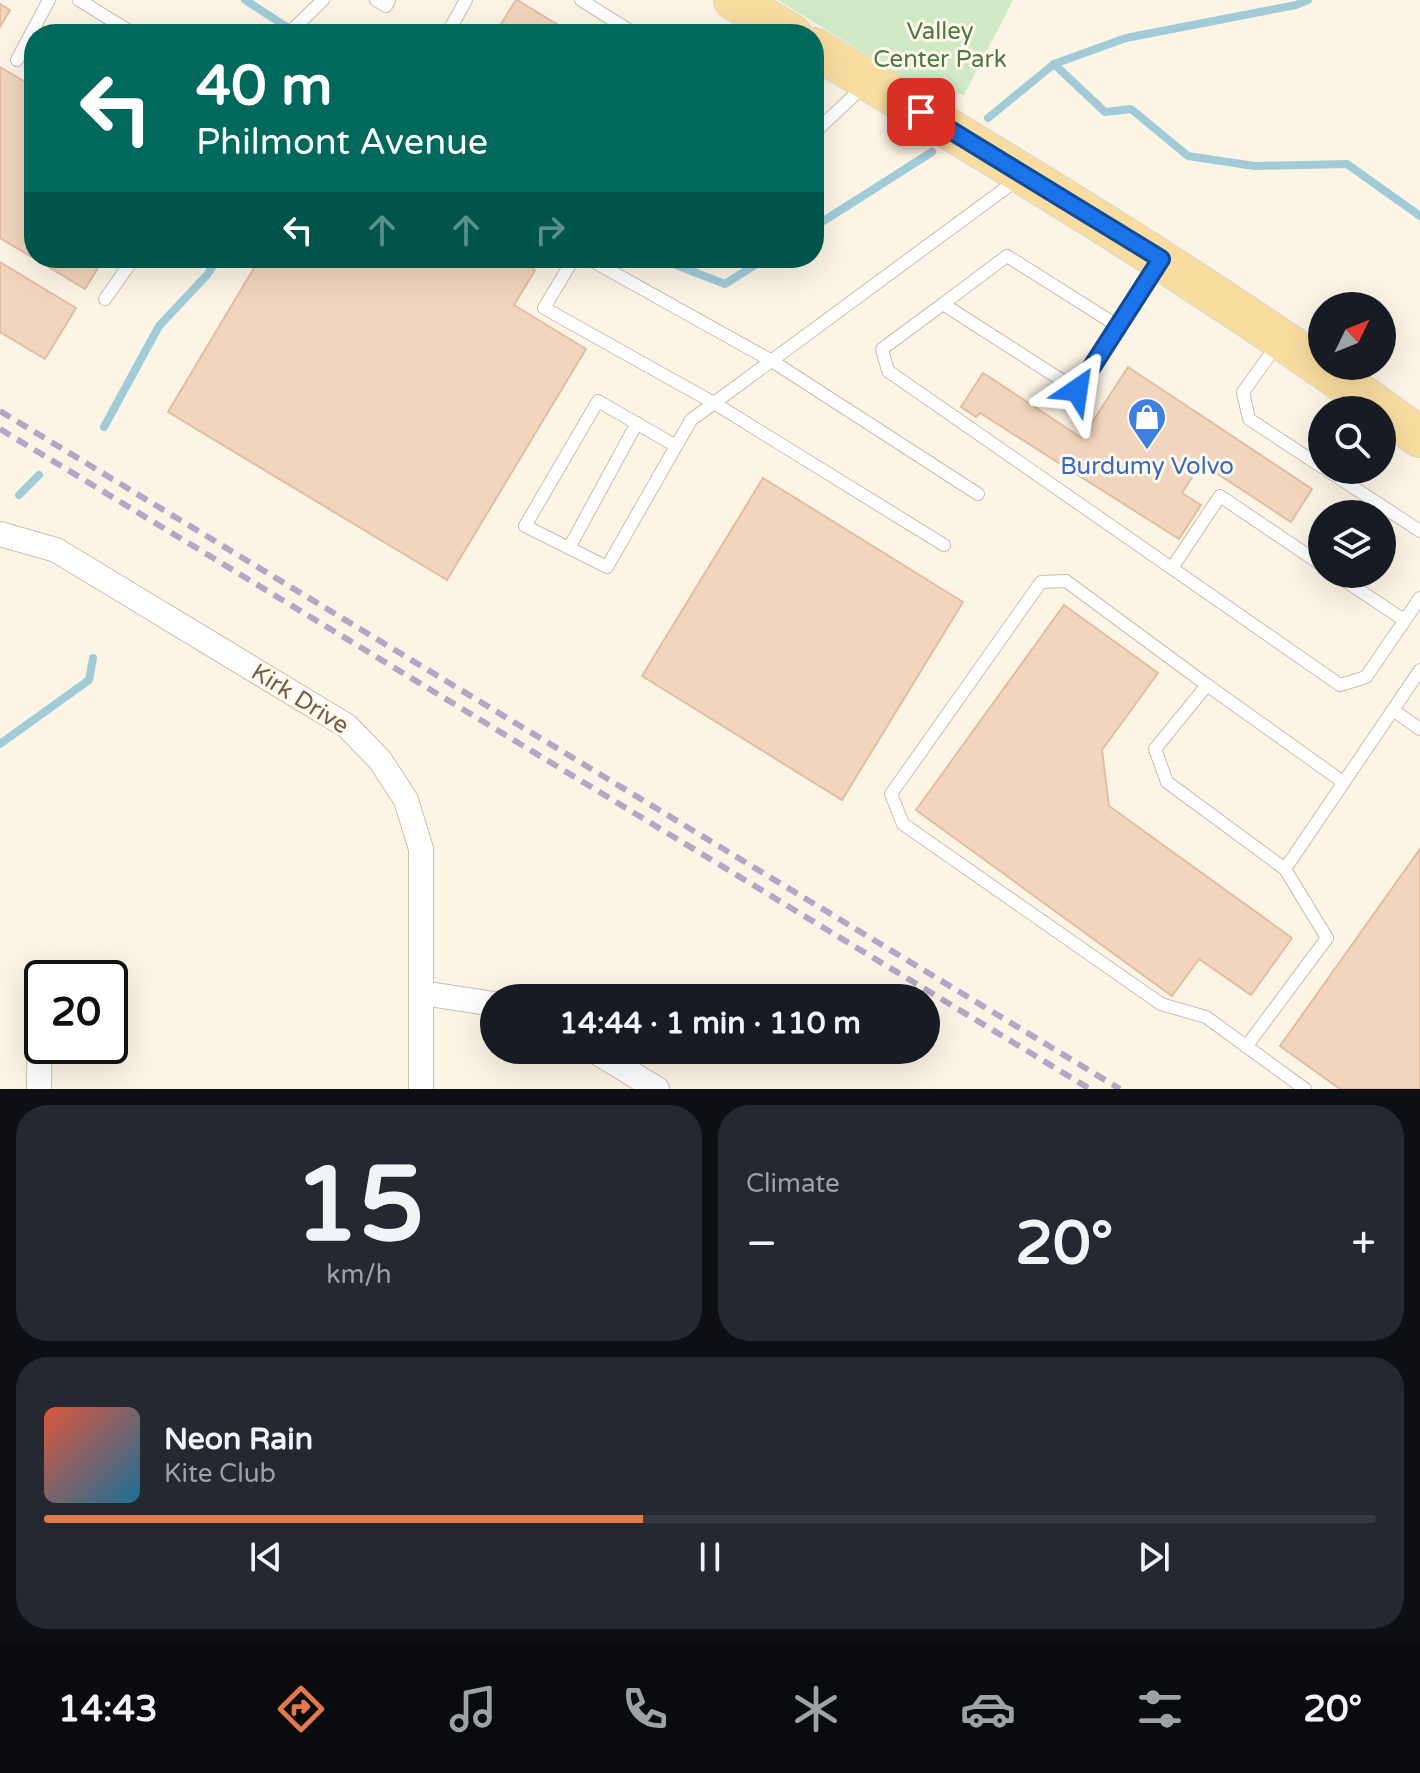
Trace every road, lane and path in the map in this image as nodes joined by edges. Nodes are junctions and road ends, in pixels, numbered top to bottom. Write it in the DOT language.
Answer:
graph roads {
  1 [pos="49,0"];
  2 [pos="79,0"];
  3 [pos="323,0"];
  4 [pos="376,0"];
  5 [pos="389,0"];
  6 [pos="466,0"];
  7 [pos="581,0"];
  8 [pos="734,0"];
  9 [pos="36,24"];
  10 [pos="118,24"];
  11 [pos="299,24"];
  12 [pos="453,24"];
  13 [pos="619,24"];
  14 [pos="774,24"];
  15 [pos="24,47"];
  16 [pos="824,54"];
  17 [pos="17,60"];
  18 [pos="869,81"];
  19 [pos="824,124"];
  20 [pos="1024,175"];
  21 [pos="1161,259"];
  22 [pos="127,268"];
  23 [pos="568,268"];
  24 [pos="605,268"];
  25 [pos="105,299"];
  26 [pos="943,304"];
  27 [pos="1118,326"];
  28 [pos="1281,339"];
  29 [pos="772,361"];
  30 [pos="714,403"];
  31 [pos="637,423"];
  32 [pos="1420,437"];
  33 [pos="676,446"];
  34 [pos="1308,458"];
  35 [pos="1348,484"];
  36 [pos="978,494"];
  37 [pos="1420,531"];
  38 [pos="0,534"];
  39 [pos="944,545"];
  40 [pos="569,548"];
  41 [pos="1308,556"];
  42 [pos="1172,568"];
  43 [pos="1356,588"];
  44 [pos="1420,598"];
  45 [pos="1404,620"];
  46 [pos="1420,670"];
  47 [pos="1207,685"];
  48 [pos="1393,710"];
  49 [pos="1420,729"];
  50 [pos="1343,782"];
  51 [pos="1285,869"];
  52 [pos="422,993"];
  53 [pos="480,1002"];
  54 [pos="1246,1047"];
  55 [pos="39,1064"];
  56 [pos="616,1064"];
  57 [pos="39,1089"];
  58 [pos="421,1089"];
  59 [pos="657,1089"];
  60 [pos="1305,1089"];
  1 -- 9 [label="lane"];
  2 -- 10 [label="lane"];
  3 -- 11 [label="lane"];
  4 -- 5 [label="lane"];
  6 -- 12 [label="lane"];
  7 -- 13 [label="lane"];
  8 -- 14 [label="main road"];
  15 -- 17 [label="lane"];
  16 -- 18 [label="main road"];
  18 -- 19 [label="lane"];
  18 -- 20 [label="main road"];
  20 -- 21 [label="main road"];
  20 -- 29 [label="lane"];
  21 -- 27 [label="lane"];
  21 -- 28 [label="main road"];
  22 -- 25 [label="lane"];
  23 -- 30 [label="lane"];
  24 -- 29 [label="lane"];
  26 -- 27 [label="lane"];
  26 -- 27 [label="lane"];
  26 -- 42 [label="lane"];
  28 -- 32 [label="main road"];
  28 -- 34 [label="lane"];
  29 -- 30 [label="lane"];
  29 -- 36 [label="lane"];
  30 -- 33 [label="lane"];
  30 -- 39 [label="lane"];
  31 -- 33 [label="lane"];
  31 -- 40 [label="lane"];
  31 -- 40 [label="lane"];
  33 -- 40 [label="lane"];
  35 -- 37 [label="lane"];
  38 -- 52 [label="street, Kirk Drive"];
  41 -- 42 [label="lane"];
  42 -- 45 [label="lane"];
  43 -- 45 [label="lane"];
  44 -- 45 [label="lane"];
  46 -- 48 [label="lane"];
  47 -- 50 [label="lane"];
  47 -- 51 [label="lane"];
  47 -- 54 [label="lane"];
  48 -- 49 [label="lane"];
  48 -- 50 [label="lane"];
  50 -- 51 [label="lane"];
  51 -- 54 [label="lane"];
  52 -- 53 [label="street"];
  52 -- 58 [label="street, Kirk Drive"];
  54 -- 60 [label="lane"];
  55 -- 57 [label="street"];
  56 -- 59 [label="street"];
}
